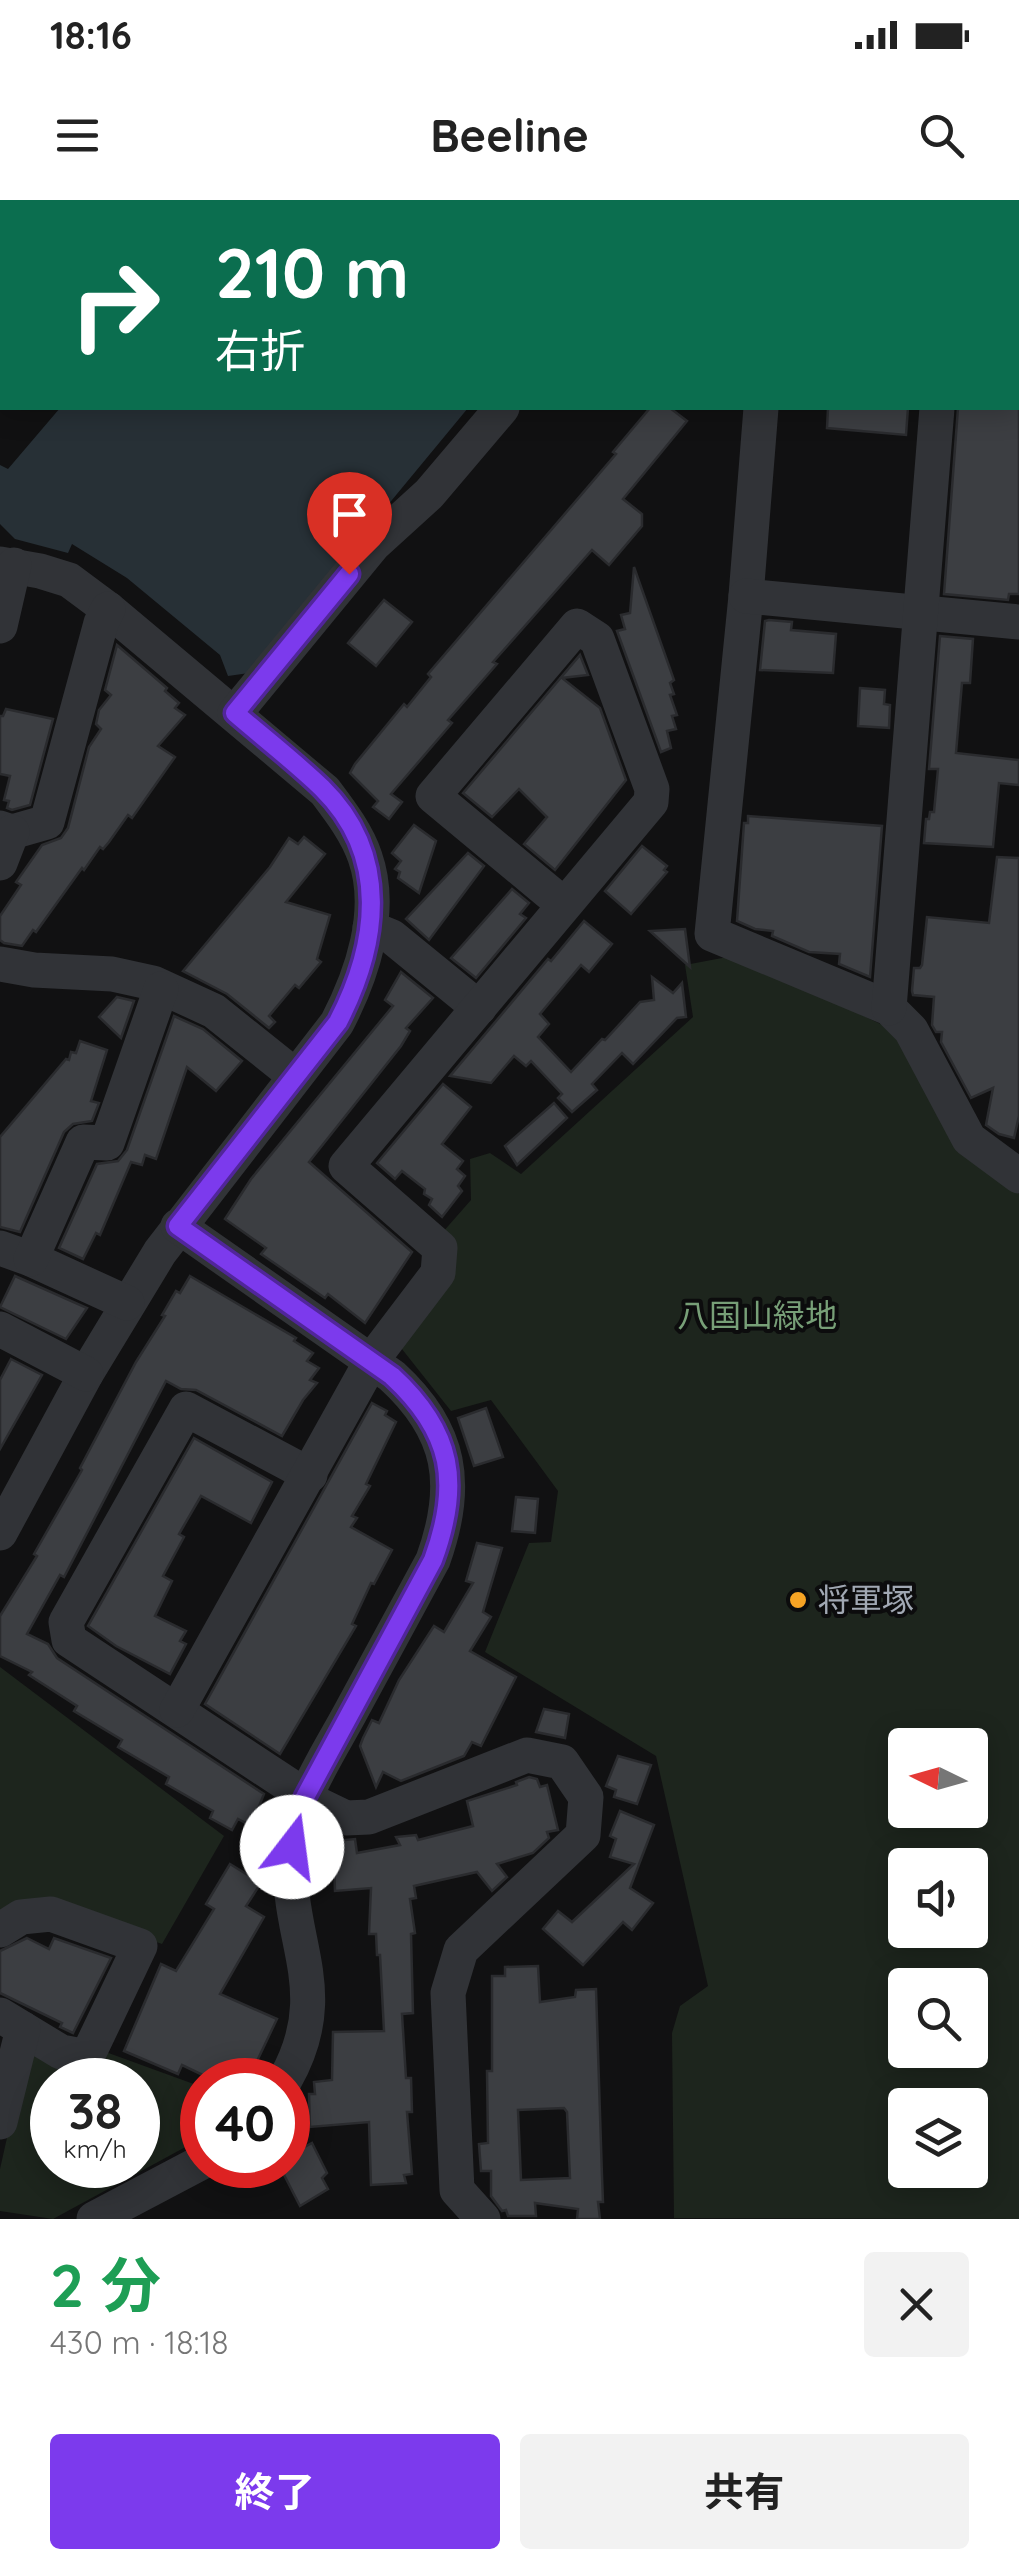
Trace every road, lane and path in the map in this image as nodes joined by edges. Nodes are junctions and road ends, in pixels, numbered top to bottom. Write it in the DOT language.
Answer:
graph roads {
  1 [pos="500,410"];
  2 [pos="761,410"];
  3 [pos="937,410"];
  4 [pos="7,564"];
  5 [pos="746,596"];
  6 [pos="108,608"];
  7 [pos="922,612"];
  8 [pos="1019,622"];
  9 [pos="0,626"];
  10 [pos="235,713"];
  11 [pos="4,841"];
  12 [pos="563,904"];
  13 [pos="370,928"];
  14 [pos="0,964"];
  15 [pos="161,989"];
  16 [pos="479,1008"];
  17 [pos="889,1008"];
  18 [pos="294,1076"];
  19 [pos="1019,1176"];
  20 [pos="178,1226"];
  21 [pos="16,1254"];
  22 [pos="126,1303"];
  23 [pos="0,1329"];
  24 [pos="372,1360"];
  25 [pos="86,1374"];
  26 [pos="310,1475"];
  27 [pos="0,1533"];
  28 [pos="178,1710"];
  29 [pos="305,1797"];
  30 [pos="0,1930"];
  31 [pos="11,2022"];
  32 [pos="297,2058"];
  33 [pos="0,2122"];
  34 [pos="180,2174"];
  35 [pos="94,2219"];
  36 [pos="483,2219"];
  1 -- 10 [label="street"];
  2 -- 5 [label="street"];
  3 -- 7 [label="street"];
  4 -- 6 [label="street"];
  4 -- 9 [label="street"];
  5 -- 7 [label="street"];
  5 -- 17 [label="street"];
  6 -- 10 [label="street"];
  6 -- 11 [label="street"];
  7 -- 8 [label="street"];
  7 -- 17 [label="street"];
  10 -- 13 [label="street"];
  12 -- 12 [label="street"];
  12 -- 16 [label="street"];
  13 -- 16 [label="street"];
  13 -- 18 [label="street"];
  14 -- 15 [label="street"];
  15 -- 18 [label="street"];
  15 -- 21 [label="street"];
  16 -- 24 [label="street"];
  17 -- 19 [label="street"];
  18 -- 20 [label="street"];
  20 -- 22 [label="street"];
  20 -- 24 [label="street"];
  21 -- 22 [label="street"];
  22 -- 25 [label="street"];
  23 -- 25 [label="street"];
  24 -- 26 [label="street"];
  24 -- 29 [label="street"];
  25 -- 27 [label="street"];
  26 -- 28 [label="street"];
  26 -- 28 [label="street"];
  28 -- 29 [label="street"];
  29 -- 32 [label="street"];
  29 -- 36 [label="street"];
  30 -- 31 [label="street"];
  31 -- 33 [label="street"];
  34 -- 35 [label="street"];
}
